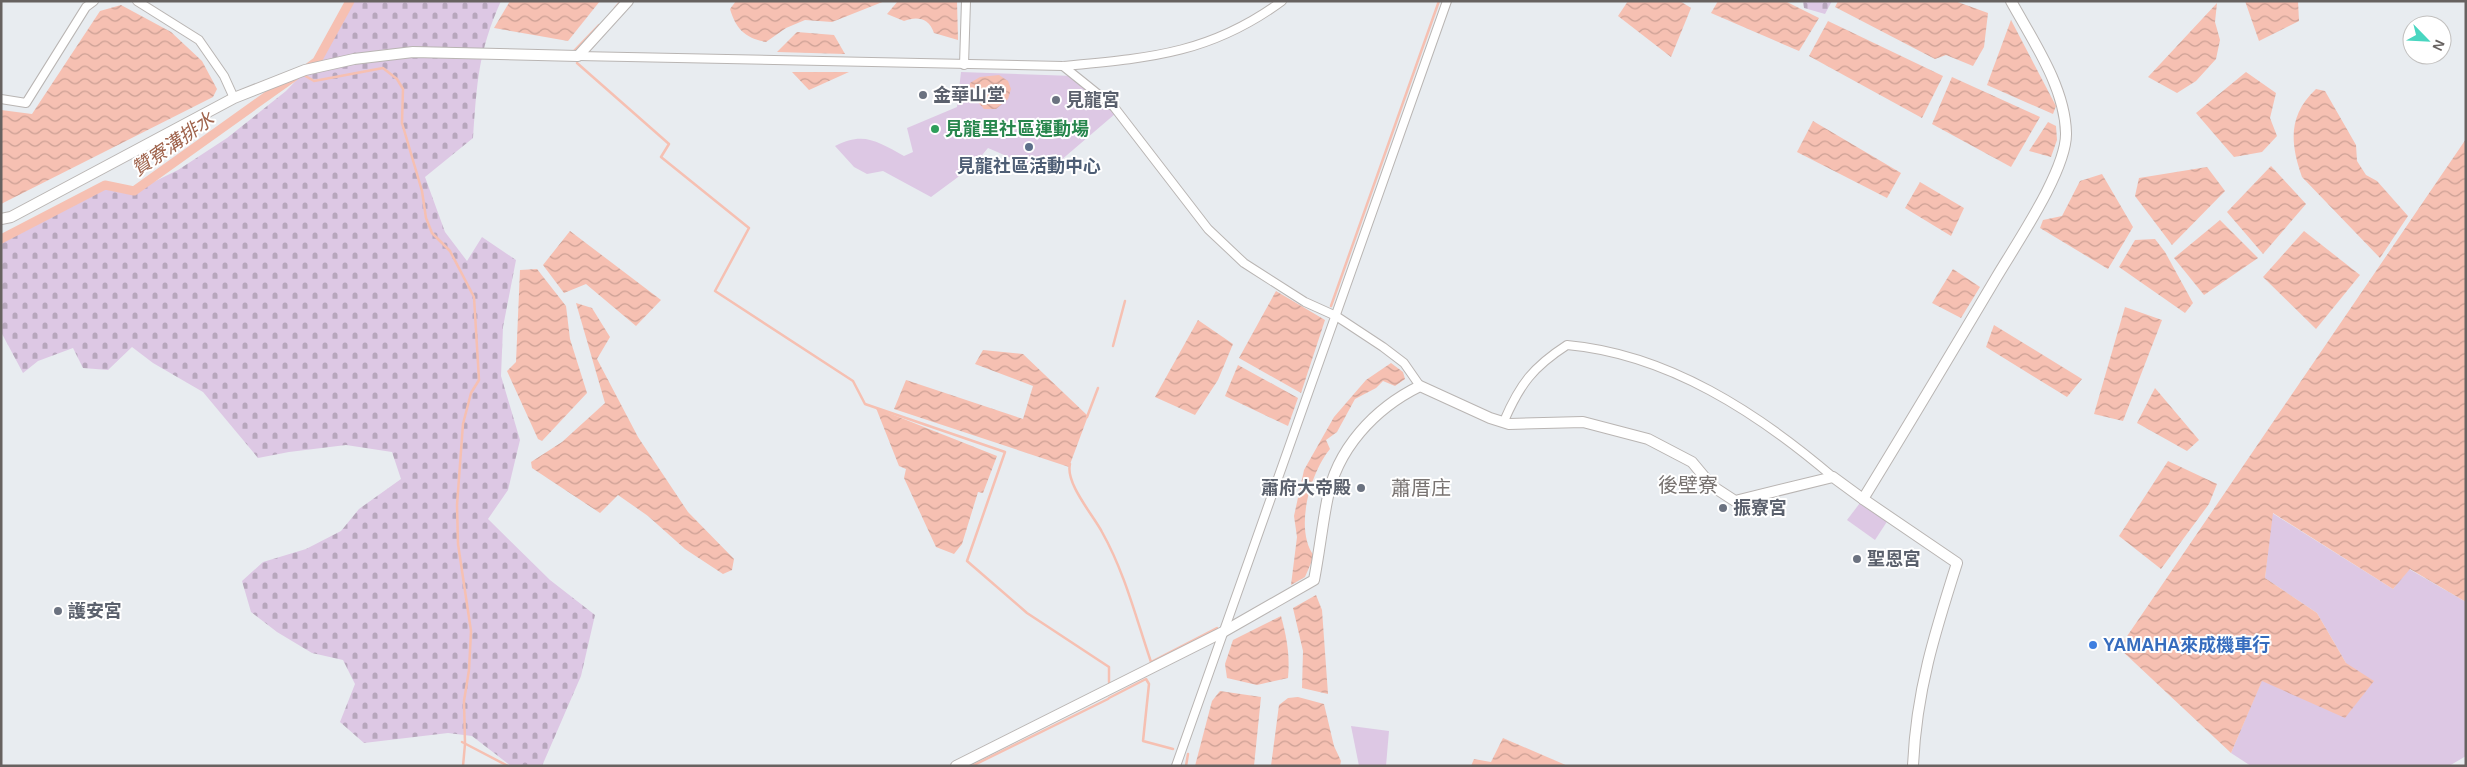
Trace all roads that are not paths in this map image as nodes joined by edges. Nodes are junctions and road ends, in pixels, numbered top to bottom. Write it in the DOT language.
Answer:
graph roads {
  1 [pos="94,1"];
  2 [pos="137,1"];
  3 [pos="628,1"];
  4 [pos="966,1"];
  5 [pos="1282,1"];
  6 [pos="1447,1"];
  7 [pos="2011,1"];
  8 [pos="578,56"];
  9 [pos="964,65"];
  10 [pos="1063,66"];
  11 [pos="1,98"];
  12 [pos="234,98"];
  13 [pos="1,219"];
  14 [pos="1336,316"];
  15 [pos="1420,386"];
  16 [pos="1504,421"];
  17 [pos="1833,477"];
  18 [pos="1863,499"];
  19 [pos="1223,632"];
  20 [pos="956,766"];
  21 [pos="1176,766"];
  22 [pos="1913,766"];
  1 -- 11 [label="street"];
  2 -- 12 [label="street"];
  3 -- 8 [label="street"];
  4 -- 9 [label="street"];
  5 -- 10 [label="street"];
  6 -- 14 [label="street"];
  7 -- 18 [label="street"];
  8 -- 9 [label="street"];
  8 -- 12 [label="street"];
  9 -- 10 [label="street"];
  10 -- 14 [label="street"];
  12 -- 13 [label="street"];
  14 -- 15 [label="street"];
  14 -- 19 [label="street"];
  15 -- 16 [label="street"];
  15 -- 19 [label="street"];
  16 -- 17 [label="street"];
  16 -- 17 [label="street"];
  17 -- 18 [label="street"];
  18 -- 22 [label="street"];
  19 -- 20 [label="street"];
  19 -- 21 [label="street"];
}
